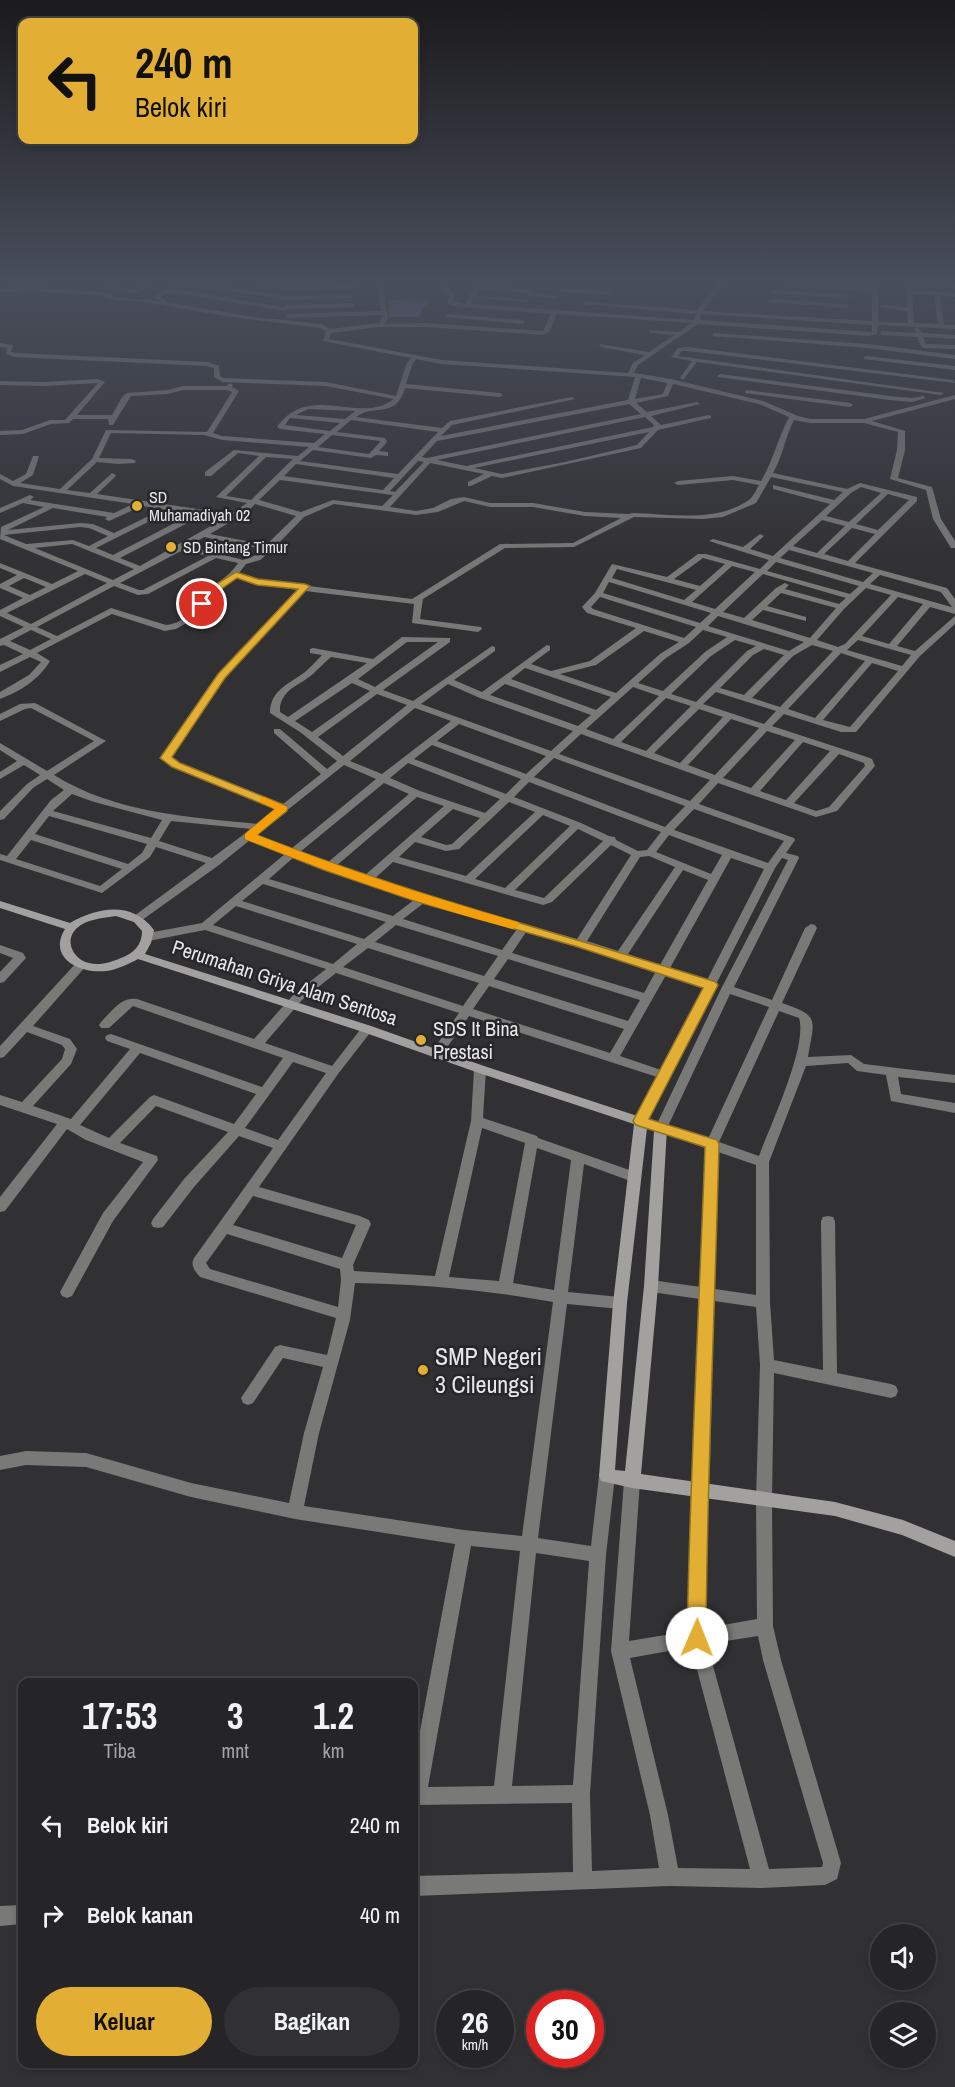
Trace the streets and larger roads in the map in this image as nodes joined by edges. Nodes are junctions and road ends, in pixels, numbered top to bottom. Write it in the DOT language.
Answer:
graph roads {
  1 [pos="77,379"];
  2 [pos="94,379"];
  3 [pos="221,379"];
  4 [pos="406,379"];
  5 [pos="634,379"];
  6 [pos="663,379"];
  7 [pos="718,379"];
  8 [pos="747,379"];
  9 [pos="841,379"];
  10 [pos="671,381"];
  11 [pos="954,381"];
  12 [pos="861,382"];
  13 [pos="0,383"];
  14 [pos="230,384"];
  15 [pos="404,386"];
  16 [pos="353,389"];
  17 [pos="856,393"];
  18 [pos="941,393"];
  19 [pos="347,395"];
  20 [pos="381,395"];
  21 [pos="526,397"];
  22 [pos="955,397"];
  23 [pos="399,398"];
  24 [pos="572,399"];
  25 [pos="632,402"];
  26 [pos="697,404"];
  27 [pos="525,408"];
  28 [pos="359,411"];
  29 [pos="493,414"];
  30 [pos="648,414"];
  31 [pos="288,416"];
  32 [pos="793,416"];
  33 [pos="70,417"];
  34 [pos="709,417"];
  35 [pos="113,419"];
  36 [pos="347,419"];
  37 [pos="541,420"];
  38 [pos="864,421"];
  39 [pos="402,424"];
  40 [pos="657,427"];
  41 [pos="442,430"];
  42 [pos="108,431"];
  43 [pos="558,432"];
  44 [pos="0,433"];
  45 [pos="330,433"];
  46 [pos="209,434"];
  47 [pos="382,439"];
  48 [pos="433,440"];
  49 [pos="575,445"];
  50 [pos="313,447"];
  51 [pos="265,454"];
  52 [pos="373,454"];
  53 [pos="385,454"];
  54 [pos="36,458"];
  55 [pos="416,458"];
  56 [pos="590,458"];
  57 [pos="132,460"];
  58 [pos="297,460"];
  59 [pos="94,461"];
  60 [pos="427,461"];
  61 [pos="81,462"];
  62 [pos="465,468"];
  63 [pos="356,471"];
  64 [pos="208,474"];
  65 [pos="491,474"];
  66 [pos="768,474"];
  67 [pos="112,475"];
  68 [pos="0,476"];
  69 [pos="400,477"];
  70 [pos="280,478"];
  71 [pos="678,483"];
  72 [pos="762,483"];
  73 [pos="471,484"];
  74 [pos="12,485"];
  75 [pos="776,487"];
  76 [pos="47,488"];
  77 [pos="62,491"];
  78 [pos="848,491"];
  79 [pos="385,492"];
  80 [pos="886,492"];
  81 [pos="398,494"];
  82 [pos="92,495"];
  83 [pos="23,501"];
  84 [pos="143,502"];
  85 [pos="253,502"];
  86 [pos="836,503"];
  87 [pos="51,506"];
  88 [pos="172,507"];
  89 [pos="384,509"];
  90 [pos="0,511"];
  91 [pos="202,512"];
  92 [pos="301,515"];
  93 [pos="116,516"];
  94 [pos="233,516"];
  95 [pos="630,516"];
  96 [pos="821,517"];
  97 [pos="850,525"];
  98 [pos="93,527"];
  99 [pos="880,533"];
  100 [pos="0,534"];
  101 [pos="204,535"];
  102 [pos="115,536"];
  103 [pos="760,536"];
  104 [pos="713,541"];
  105 [pos="12,542"];
  106 [pos="24,546"];
  107 [pos="954,546"];
  108 [pos="0,547"];
  109 [pos="182,547"];
  110 [pos="788,547"];
  111 [pos="90,548"];
  112 [pos="269,548"];
  113 [pos="744,550"];
  114 [pos="215,555"];
  115 [pos="819,555"];
  116 [pos="113,558"];
  117 [pos="775,560"];
  118 [pos="243,562"];
  119 [pos="731,563"];
  120 [pos="849,564"];
  121 [pos="1,566"];
  122 [pos="141,569"];
  123 [pos="83,572"];
  124 [pos="760,572"];
  125 [pos="878,572"];
  126 [pos="24,575"];
  127 [pos="236,575"];
  128 [pos="608,579"];
  129 [pos="669,579"];
  130 [pos="790,580"];
  131 [pos="112,583"];
  132 [pos="866,585"];
  133 [pos="305,586"];
  134 [pos="52,587"];
  135 [pos="703,589"];
  136 [pos="779,590"];
  137 [pos="598,594"];
  138 [pos="896,594"];
  139 [pos="852,597"];
  140 [pos="29,598"];
  141 [pos="419,600"];
  142 [pos="687,602"];
  143 [pos="929,603"];
  144 [pos="955,605"];
  145 [pos="762,607"];
  146 [pos="841,607"];
  147 [pos="955,611"];
  148 [pos="717,612"];
  149 [pos="803,620"];
  150 [pos="955,620"];
  151 [pos="746,621"];
  152 [pos="30,627"];
  153 [pos="702,627"];
  154 [pos="642,628"];
  155 [pos="478,629"];
  156 [pos="732,637"];
  157 [pos="856,637"];
  158 [pos="58,639"];
  159 [pos="686,641"];
  160 [pos="812,641"];
  161 [pos="2,642"];
  162 [pos="763,646"];
  163 [pos="891,647"];
  164 [pos="547,648"];
  165 [pos="492,649"];
  166 [pos="839,650"];
  167 [pos="313,651"];
  168 [pos="32,654"];
  169 [pos="329,654"];
  170 [pos="790,654"];
  171 [pos="917,654"];
  172 [pos="870,660"];
  173 [pos="375,662"];
  174 [pos="524,665"];
  175 [pos="0,669"];
  176 [pos="904,670"];
  177 [pos="550,674"];
  178 [pos="352,679"];
  179 [pos="504,680"];
  180 [pos="448,681"];
  181 [pos="631,684"];
  182 [pos="716,689"];
  183 [pos="376,691"];
  184 [pos="665,695"];
  185 [pos="0,696"];
  186 [pos="483,696"];
  187 [pos="617,696"];
  188 [pos="746,699"];
  189 [pos="415,704"];
  190 [pos="698,706"];
  191 [pos="780,710"];
  192 [pos="598,714"];
  193 [pos="729,717"];
  194 [pos="0,718"];
  195 [pos="458,720"];
  196 [pos="289,721"];
  197 [pos="817,721"];
  198 [pos="764,727"];
  199 [pos="277,731"];
  200 [pos="578,731"];
  201 [pos="312,737"];
  202 [pos="801,739"];
  203 [pos="432,742"];
  204 [pos="614,742"];
  205 [pos="0,746"];
  206 [pos="836,751"];
  207 [pos="648,754"];
  208 [pos="554,755"];
  209 [pos="409,760"];
  210 [pos="24,761"];
  211 [pos="345,762"];
  212 [pos="682,766"];
  213 [pos="327,774"];
  214 [pos="46,775"];
  215 [pos="0,776"];
  216 [pos="530,778"];
  217 [pos="718,778"];
  218 [pos="382,779"];
  219 [pos="71,790"];
  220 [pos="754,791"];
  221 [pos="416,793"];
  222 [pos="510,798"];
  223 [pos="788,804"];
  224 [pos="451,805"];
  225 [pos="692,806"];
  226 [pos="283,808"];
  227 [pos="542,811"];
  228 [pos="47,812"];
  229 [pos="0,817"];
  230 [pos="487,817"];
  231 [pos="168,818"];
  232 [pos="577,825"];
  233 [pos="261,827"];
  234 [pos="668,830"];
  235 [pos="28,836"];
  236 [pos="249,836"];
  237 [pos="413,838"];
  238 [pos="610,839"];
  239 [pos="153,843"];
  240 [pos="292,853"];
  241 [pos="650,853"];
  242 [pos="637,854"];
  243 [pos="728,854"];
  244 [pos="778,854"];
  245 [pos="5,858"];
  246 [pos="391,858"];
  247 [pos="215,863"];
  248 [pos="681,866"];
  249 [pos="130,867"];
  250 [pos="328,867"];
  251 [pos="770,867"];
  252 [pos="714,879"];
  253 [pos="262,880"];
  254 [pos="366,880"];
  255 [pos="467,881"];
  256 [pos="507,892"];
  257 [pos="422,899"];
  258 [pos="235,902"];
  259 [pos="0,904"];
  260 [pos="138,919"];
  261 [pos="395,922"];
  262 [pos="205,926"];
  263 [pos="72,927"];
  264 [pos="523,928"];
  265 [pos="811,928"];
  266 [pos="148,937"];
  267 [pos="366,944"];
  268 [pos="580,944"];
  269 [pos="0,950"];
  270 [pos="136,955"];
  271 [pos="504,955"];
  272 [pos="621,956"];
  273 [pos="81,964"];
  274 [pos="335,969"];
  275 [pos="663,971"];
  276 [pos="0,979"];
  277 [pos="487,981"];
  278 [pos="711,985"];
  279 [pos="728,989"];
  280 [pos="648,998"];
  281 [pos="291,1003"];
  282 [pos="777,1005"];
  283 [pos="467,1009"];
  284 [pos="105,1025"];
  285 [pos="24,1027"];
  286 [pos="632,1027"];
  287 [pos="367,1029"];
  288 [pos="111,1038"];
  289 [pos="256,1045"];
  290 [pos="137,1049"];
  291 [pos="437,1053"];
  292 [pos="0,1054"];
  293 [pos="291,1056"];
  294 [pos="613,1058"];
  295 [pos="801,1062"];
  296 [pos="480,1069"];
  297 [pos="334,1071"];
  298 [pos="891,1071"];
  299 [pos="664,1075"];
  300 [pos="955,1079"];
  301 [pos="263,1092"];
  302 [pos="0,1100"];
  303 [pos="25,1107"];
  304 [pos="955,1108"];
  305 [pos="477,1120"];
  306 [pos="641,1121"];
  307 [pos="69,1124"];
  308 [pos="661,1128"];
  309 [pos="237,1130"];
  310 [pos="532,1139"];
  311 [pos="111,1144"];
  312 [pos="712,1144"];
  313 [pos="281,1146"];
  314 [pos="579,1158"];
  315 [pos="763,1162"];
  316 [pos="633,1177"];
  317 [pos="250,1190"];
  318 [pos="0,1206"];
  319 [pos="828,1221"];
  320 [pos="158,1223"];
  321 [pos="223,1227"];
  322 [pos="347,1271"];
  323 [pos="441,1282"];
  324 [pos="651,1286"];
  325 [pos="505,1287"];
  326 [pos="67,1292"];
  327 [pos="709,1294"];
  328 [pos="559,1297"];
  329 [pos="763,1302"];
  330 [pos="620,1304"];
  331 [pos="343,1314"];
  332 [pos="330,1362"];
  333 [pos="767,1365"];
  334 [pos="830,1377"];
  335 [pos="891,1391"];
  336 [pos="248,1398"];
  337 [pos="0,1463"];
  338 [pos="607,1476"];
  339 [pos="632,1480"];
  340 [pos="699,1491"];
  341 [pos="764,1499"];
  342 [pos="295,1512"];
  343 [pos="464,1538"];
  344 [pos="529,1544"];
  345 [pos="955,1549"];
  346 [pos="598,1555"];
  347 [pos="765,1626"];
  348 [pos="697,1638"];
  349 [pos="620,1651"];
  350 [pos="418,1785"];
  351 [pos="502,1794"];
  352 [pos="581,1794"];
  353 [pos="418,1796"];
  354 [pos="670,1877"];
  355 [pos="762,1878"];
  356 [pos="583,1881"];
  357 [pos="418,1886"];
  358 [pos="18,1915"];
  359 [pos="0,1916"];
  1 -- 13 [label="street"];
  2 -- 33 [label="street"];
  3 -- 14 [label="street"];
  4 -- 15 [label="street"];
  5 -- 25 [label="street"];
  6 -- 10 [label="street"];
  7 -- 17 [label="street"];
  8 -- 17 [label="street"];
  9 -- 12 [label="street"];
  10 -- 25 [label="street"];
  10 -- 32 [label="street"];
  11 -- 18 [label="street"];
  12 -- 17 [label="street"];
  12 -- 18 [label="street"];
  14 -- 16 [label="street"];
  14 -- 35 [label="street"];
  14 -- 46 [label="street"];
  15 -- 23 [label="street"];
  15 -- 29 [label="street"];
  16 -- 19 [label="street"];
  16 -- 20 [label="street"];
  17 -- 18 [label="street"];
  20 -- 23 [label="street"];
  20 -- 28 [label="street"];
  21 -- 27 [label="street"];
  22 -- 38 [label="street"];
  23 -- 28 [label="street"];
  24 -- 27 [label="street"];
  25 -- 30 [label="street"];
  25 -- 37 [label="street"];
  26 -- 30 [label="street"];
  27 -- 29 [label="street"];
  27 -- 37 [label="street"];
  28 -- 31 [label="street"];
  28 -- 36 [label="street"];
  29 -- 41 [label="street"];
  30 -- 40 [label="street"];
  30 -- 43 [label="street"];
  31 -- 36 [label="street"];
  31 -- 45 [label="street"];
  32 -- 38 [label="street"];
  32 -- 66 [label="street"];
  33 -- 35 [label="street"];
  33 -- 44 [label="street"];
  34 -- 40 [label="street"];
  35 -- 42 [label="street"];
  36 -- 39 [label="street"];
  36 -- 45 [label="street"];
  37 -- 43 [label="street"];
  37 -- 48 [label="street"];
  38 -- 107 [label="street"];
  39 -- 41 [label="street"];
  39 -- 47 [label="street"];
  40 -- 49 [label="street"];
  40 -- 56 [label="street"];
  41 -- 48 [label="street"];
  42 -- 46 [label="street"];
  42 -- 59 [label="street"];
  43 -- 49 [label="street"];
  43 -- 60 [label="street"];
  45 -- 47 [label="street"];
  45 -- 50 [label="street"];
  46 -- 50 [label="street"];
  47 -- 52 [label="street"];
  48 -- 55 [label="street"];
  49 -- 56 [label="street"];
  49 -- 62 [label="street"];
  50 -- 52 [label="street"];
  50 -- 58 [label="street"];
  51 -- 58 [label="street"];
  51 -- 64 [label="street"];
  51 -- 85 [label="street"];
  52 -- 53 [label="street"];
  52 -- 63 [label="street"];
  54 -- 74 [label="street"];
  55 -- 60 [label="street"];
  55 -- 69 [label="street"];
  56 -- 65 [label="street"];
  57 -- 59 [label="street"];
  58 -- 63 [label="street"];
  58 -- 70 [label="street"];
  59 -- 61 [label="street"];
  59 -- 77 [label="street"];
  60 -- 62 [label="street"];
  60 -- 81 [label="street"];
  62 -- 65 [label="street"];
  63 -- 69 [label="street"];
  65 -- 73 [label="street"];
  66 -- 72 [label="street"];
  66 -- 78 [label="street"];
  67 -- 82 [label="street"];
  68 -- 74 [label="street"];
  69 -- 79 [label="street"];
  70 -- 79 [label="street"];
  70 -- 85 [label="street"];
  71 -- 72 [label="street"];
  72 -- 95 [label="street"];
  74 -- 76 [label="street"];
  75 -- 86 [label="street"];
  76 -- 77 [label="street"];
  76 -- 83 [label="street"];
  77 -- 82 [label="street"];
  78 -- 80 [label="street"];
  78 -- 86 [label="street"];
  79 -- 81 [label="street"];
  80 -- 97 [label="street"];
  80 -- 99 [label="street"];
  81 -- 89 [label="street"];
  82 -- 84 [label="street"];
  83 -- 87 [label="street"];
  83 -- 90 [label="street"];
  84 -- 88 [label="street"];
  84 -- 93 [label="street"];
  85 -- 92 [label="street"];
  85 -- 94 [label="street"];
  86 -- 96 [label="street"];
  87 -- 93 [label="street"];
  87 -- 100 [label="street"];
  88 -- 91 [label="street"];
  88 -- 102 [label="street"];
  89 -- 92 [label="street"];
  89 -- 95 [label="street"];
  91 -- 94 [label="street"];
  91 -- 116 [label="street"];
  92 -- 112 [label="street"];
  93 -- 98 [label="street"];
  94 -- 101 [label="street"];
  95 -- 141 [label="street"];
  96 -- 97 [label="street"];
  96 -- 110 [label="street"];
  97 -- 99 [label="street"];
  97 -- 115 [label="street"];
  98 -- 100 [label="street"];
  98 -- 102 [label="street"];
  99 -- 120 [label="street"];
  100 -- 105 [label="street"];
  101 -- 109 [label="street"];
  101 -- 112 [label="street"];
  102 -- 111 [label="street"];
  103 -- 113 [label="street"];
  104 -- 113 [label="street"];
  105 -- 106 [label="street"];
  105 -- 108 [label="street"];
  106 -- 111 [label="street"];
  106 -- 123 [label="street"];
  109 -- 114 [label="street"];
  109 -- 122 [label="street"];
  110 -- 115 [label="street"];
  110 -- 117 [label="street"];
  111 -- 116 [label="street"];
  112 -- 118 [label="street"];
  113 -- 117 [label="street"];
  114 -- 118 [label="street"];
  114 -- 131 [label="street"];
  115 -- 120 [label="street"];
  116 -- 122 [label="street"];
  117 -- 124 [label="street"];
  117 -- 132 [label="street"];
  118 -- 127 [label="street"];
  119 -- 124 [label="street"];
  119 -- 129 [label="street"];
  119 -- 135 [label="street"];
  120 -- 125 [label="street"];
  121 -- 126 [label="street"];
  122 -- 131 [label="street"];
  123 -- 131 [label="street"];
  123 -- 134 [label="street"];
  124 -- 130 [label="street"];
  124 -- 148 [label="street"];
  125 -- 132 [label="street"];
  125 -- 144 [label="street"];
  126 -- 134 [label="street"];
  126 -- 140 [label="street"];
  127 -- 133 [label="street"];
  127 -- 158 [label="street"];
  128 -- 129 [label="street"];
  128 -- 137 [label="street"];
  128 -- 142 [label="street"];
  129 -- 135 [label="street"];
  130 -- 136 [label="street"];
  130 -- 139 [label="street"];
  131 -- 152 [label="street"];
  132 -- 138 [label="street"];
  132 -- 139 [label="street"];
  133 -- 141 [label="street"];
  133 -- 226 [label="street"];
  134 -- 140 [label="street"];
  135 -- 142 [label="street"];
  136 -- 145 [label="street"];
  136 -- 146 [label="street"];
  137 -- 153 [label="street"];
  137 -- 154 [label="street"];
  138 -- 143 [label="street"];
  138 -- 157 [label="street"];
  139 -- 146 [label="street"];
  140 -- 152 [label="street"];
  141 -- 155 [label="street"];
  142 -- 148 [label="street"];
  143 -- 147 [label="street"];
  143 -- 163 [label="street"];
  145 -- 149 [label="street"];
  145 -- 151 [label="street"];
  146 -- 160 [label="street"];
  148 -- 151 [label="street"];
  148 -- 153 [label="street"];
  150 -- 171 [label="street"];
  151 -- 160 [label="street"];
  152 -- 158 [label="street"];
  152 -- 161 [label="street"];
  153 -- 156 [label="street"];
  153 -- 159 [label="street"];
  154 -- 159 [label="street"];
  154 -- 177 [label="street"];
  156 -- 162 [label="street"];
  156 -- 184 [label="street"];
  157 -- 163 [label="street"];
  157 -- 166 [label="street"];
  158 -- 168 [label="street"];
  159 -- 181 [label="street"];
  160 -- 166 [label="street"];
  160 -- 170 [label="street"];
  161 -- 168 [label="street"];
  162 -- 170 [label="street"];
  162 -- 182 [label="street"];
  163 -- 171 [label="street"];
  164 -- 174 [label="street"];
  165 -- 180 [label="street"];
  166 -- 172 [label="street"];
  166 -- 191 [label="street"];
  167 -- 169 [label="street"];
  168 -- 175 [label="street"];
  168 -- 185 [label="street"];
  169 -- 173 [label="street"];
  169 -- 196 [label="street"];
  170 -- 188 [label="street"];
  171 -- 176 [label="street"];
  172 -- 176 [label="street"];
  172 -- 197 [label="street"];
  173 -- 178 [label="street"];
  173 -- 183 [label="street"];
  174 -- 177 [label="street"];
  174 -- 179 [label="street"];
  176 -- 197 [label="street"];
  177 -- 187 [label="street"];
  178 -- 183 [label="street"];
  178 -- 196 [label="street"];
  179 -- 186 [label="street"];
  179 -- 192 [label="street"];
  180 -- 186 [label="street"];
  180 -- 189 [label="street"];
  181 -- 184 [label="street"];
  181 -- 187 [label="street"];
  182 -- 188 [label="street"];
  182 -- 190 [label="street"];
  183 -- 189 [label="street"];
  183 -- 201 [label="street"];
  184 -- 190 [label="street"];
  184 -- 204 [label="street"];
  186 -- 200 [label="street"];
  187 -- 192 [label="street"];
  188 -- 191 [label="street"];
  189 -- 195 [label="street"];
  189 -- 211 [label="street"];
  190 -- 193 [label="street"];
  190 -- 207 [label="street"];
  191 -- 197 [label="street"];
  191 -- 198 [label="street"];
  192 -- 200 [label="street"];
  193 -- 198 [label="street"];
  193 -- 212 [label="street"];
  194 -- 214 [label="street"];
  195 -- 203 [label="street"];
  195 -- 208 [label="street"];
  196 -- 201 [label="street"];
  198 -- 202 [label="street"];
  198 -- 217 [label="street"];
  199 -- 213 [label="street"];
  200 -- 204 [label="street"];
  200 -- 208 [label="street"];
  201 -- 211 [label="street"];
  202 -- 206 [label="street"];
  202 -- 220 [label="street"];
  203 -- 209 [label="street"];
  203 -- 216 [label="street"];
  204 -- 207 [label="street"];
  205 -- 210 [label="street"];
  206 -- 223 [label="street"];
  206 -- 223 [label="street"];
  207 -- 212 [label="street"];
  208 -- 216 [label="street"];
  208 -- 225 [label="street"];
  209 -- 218 [label="street"];
  209 -- 222 [label="street"];
  210 -- 214 [label="street"];
  210 -- 215 [label="street"];
  211 -- 213 [label="street"];
  211 -- 218 [label="street"];
  212 -- 217 [label="street"];
  213 -- 226 [label="street"];
  214 -- 219 [label="street"];
  214 -- 229 [label="street"];
  216 -- 222 [label="street"];
  216 -- 234 [label="street"];
  217 -- 220 [label="street"];
  217 -- 225 [label="street"];
  218 -- 221 [label="street"];
  218 -- 240 [label="street"];
  219 -- 228 [label="street"];
  219 -- 231 [label="street"];
  220 -- 223 [label="street"];
  221 -- 224 [label="street"];
  221 -- 250 [label="street"];
  222 -- 227 [label="street"];
  222 -- 230 [label="street"];
  224 -- 230 [label="street"];
  224 -- 237 [label="street"];
  225 -- 234 [label="street"];
  225 -- 244 [label="street"];
  226 -- 233 [label="street"];
  227 -- 232 [label="street"];
  227 -- 255 [label="street"];
  228 -- 235 [label="street"];
  228 -- 239 [label="street"];
  230 -- 237 [label="street"];
  231 -- 233 [label="street"];
  231 -- 239 [label="street"];
  232 -- 238 [label="street"];
  232 -- 256 [label="street"];
  233 -- 236 [label="street"];
  234 -- 241 [label="street"];
  234 -- 243 [label="street"];
  235 -- 245 [label="street"];
  235 -- 249 [label="street"];
  236 -- 240 [label="street"];
  236 -- 247 [label="street"];
  237 -- 246 [label="street"];
  238 -- 242 [label="street"];
  238 -- 256 [label="street"];
  239 -- 247 [label="street"];
  239 -- 249 [label="street"];
  240 -- 250 [label="street"];
  240 -- 253 [label="street"];
  241 -- 242 [label="street"];
  241 -- 248 [label="street"];
  242 -- 268 [label="street"];
  243 -- 251 [label="street"];
  243 -- 252 [label="street"];
  244 -- 251 [label="street"];
  244 -- 279 [label="street"];
  245 -- 249 [label="street"];
  246 -- 254 [label="street"];
  246 -- 255 [label="street"];
  247 -- 260 [label="street"];
  248 -- 252 [label="street"];
  248 -- 272 [label="street"];
  250 -- 254 [label="street"];
  251 -- 278 [label="street"];
  252 -- 275 [label="street"];
  253 -- 258 [label="street"];
  253 -- 261 [label="street"];
  254 -- 257 [label="street"];
  255 -- 256 [label="street"];
  257 -- 261 [label="street"];
  257 -- 264 [label="street"];
  258 -- 262 [label="street"];
  258 -- 267 [label="street"];
  259 -- 263 [label="street"];
  260 -- 263 [label="street"];
  260 -- 266 [label="street"];
  261 -- 267 [label="street"];
  261 -- 271 [label="street"];
  262 -- 266 [label="street"];
  262 -- 274 [label="street"];
  263 -- 273 [label="street"];
  264 -- 268 [label="street"];
  264 -- 271 [label="street"];
  265 -- 282 [label="street"];
  266 -- 270 [label="street"];
  267 -- 274 [label="street"];
  267 -- 277 [label="street"];
  268 -- 272 [label="street"];
  269 -- 276 [label="street"];
  270 -- 273 [label="street"];
  270 -- 281 [label="street, Perumahan Griya Alam Sentosa"];
  271 -- 277 [label="street"];
  271 -- 280 [label="street"];
  272 -- 275 [label="street"];
  273 -- 285 [label="street"];
  274 -- 281 [label="street"];
  274 -- 283 [label="street"];
  275 -- 278 [label="street"];
  275 -- 280 [label="street"];
  277 -- 283 [label="street"];
  277 -- 286 [label="street"];
  278 -- 299 [label="street"];
  279 -- 282 [label="street"];
  279 -- 308 [label="street"];
  280 -- 286 [label="street"];
  281 -- 287 [label="street, Perumahan Griya Alam Sentosa"];
  281 -- 289 [label="street"];
  282 -- 295 [label="street"];
  282 -- 312 [label="street"];
  283 -- 291 [label="street"];
  283 -- 294 [label="street"];
  284 -- 289 [label="street"];
  285 -- 292 [label="street"];
  285 -- 303 [label="street"];
  286 -- 294 [label="street"];
  287 -- 291 [label="street, Perumahan Griya Alam Sentosa"];
  287 -- 297 [label="street"];
  288 -- 290 [label="street"];
  289 -- 293 [label="street"];
  290 -- 301 [label="street"];
  290 -- 307 [label="street"];
  291 -- 296 [label="street, Perumahan Griya Alam Sentosa"];
  293 -- 297 [label="street"];
  293 -- 301 [label="street"];
  294 -- 299 [label="street"];
  295 -- 298 [label="street"];
  295 -- 315 [label="street"];
  296 -- 305 [label="street"];
  296 -- 306 [label="street, Perumahan Griya Alam Sentosa"];
  297 -- 313 [label="street"];
  298 -- 300 [label="street"];
  298 -- 304 [label="street"];
  299 -- 306 [label="street"];
  301 -- 309 [label="street"];
  302 -- 303 [label="street"];
  303 -- 307 [label="street"];
  305 -- 310 [label="street"];
  305 -- 323 [label="street"];
  306 -- 308 [label="street, Perumahan Griya Alam Sentosa"];
  306 -- 316 [label="street"];
  307 -- 311 [label="street"];
  307 -- 318 [label="street"];
  308 -- 312 [label="street, Perumahan Griya Alam Sentosa"];
  308 -- 324 [label="street"];
  309 -- 311 [label="street"];
  309 -- 313 [label="street"];
  309 -- 320 [label="street"];
  310 -- 314 [label="street"];
  310 -- 325 [label="street"];
  311 -- 326 [label="street"];
  312 -- 315 [label="street, Perumahan Griya Alam Sentosa"];
  312 -- 327 [label="street"];
  313 -- 317 [label="street"];
  314 -- 316 [label="street"];
  314 -- 328 [label="street"];
  315 -- 329 [label="street"];
  316 -- 330 [label="street"];
  317 -- 321 [label="street"];
  317 -- 322 [label="street"];
  319 -- 334 [label="street"];
  321 -- 322 [label="street"];
  321 -- 331 [label="street"];
  322 -- 323 [label="street"];
  322 -- 331 [label="street"];
  323 -- 325 [label="street"];
  324 -- 327 [label="street"];
  324 -- 339 [label="street"];
  325 -- 328 [label="street"];
  327 -- 329 [label="street"];
  327 -- 340 [label="street"];
  328 -- 330 [label="street"];
  328 -- 344 [label="street"];
  329 -- 333 [label="street"];
  330 -- 338 [label="street"];
  331 -- 332 [label="street"];
  332 -- 336 [label="street"];
  332 -- 342 [label="street"];
  333 -- 334 [label="street"];
  333 -- 341 [label="street"];
  334 -- 335 [label="street"];
  337 -- 342 [label="street"];
  338 -- 339 [label="street"];
  338 -- 346 [label="street"];
  339 -- 340 [label="street"];
  339 -- 349 [label="street"];
  340 -- 341 [label="street"];
  340 -- 348 [label="street"];
  341 -- 345 [label="street"];
  341 -- 347 [label="street"];
  342 -- 343 [label="street"];
  343 -- 344 [label="street"];
  343 -- 350 [label="street"];
  344 -- 346 [label="street"];
  344 -- 351 [label="street"];
  346 -- 352 [label="street"];
  347 -- 348 [label="street"];
  347 -- 355 [label="street"];
  348 -- 349 [label="street"];
  348 -- 355 [label="street"];
  349 -- 354 [label="street"];
  351 -- 352 [label="street"];
  351 -- 353 [label="street"];
  352 -- 356 [label="street"];
  354 -- 355 [label="street"];
  354 -- 356 [label="street"];
  356 -- 357 [label="street"];
  358 -- 359 [label="street"];
}
